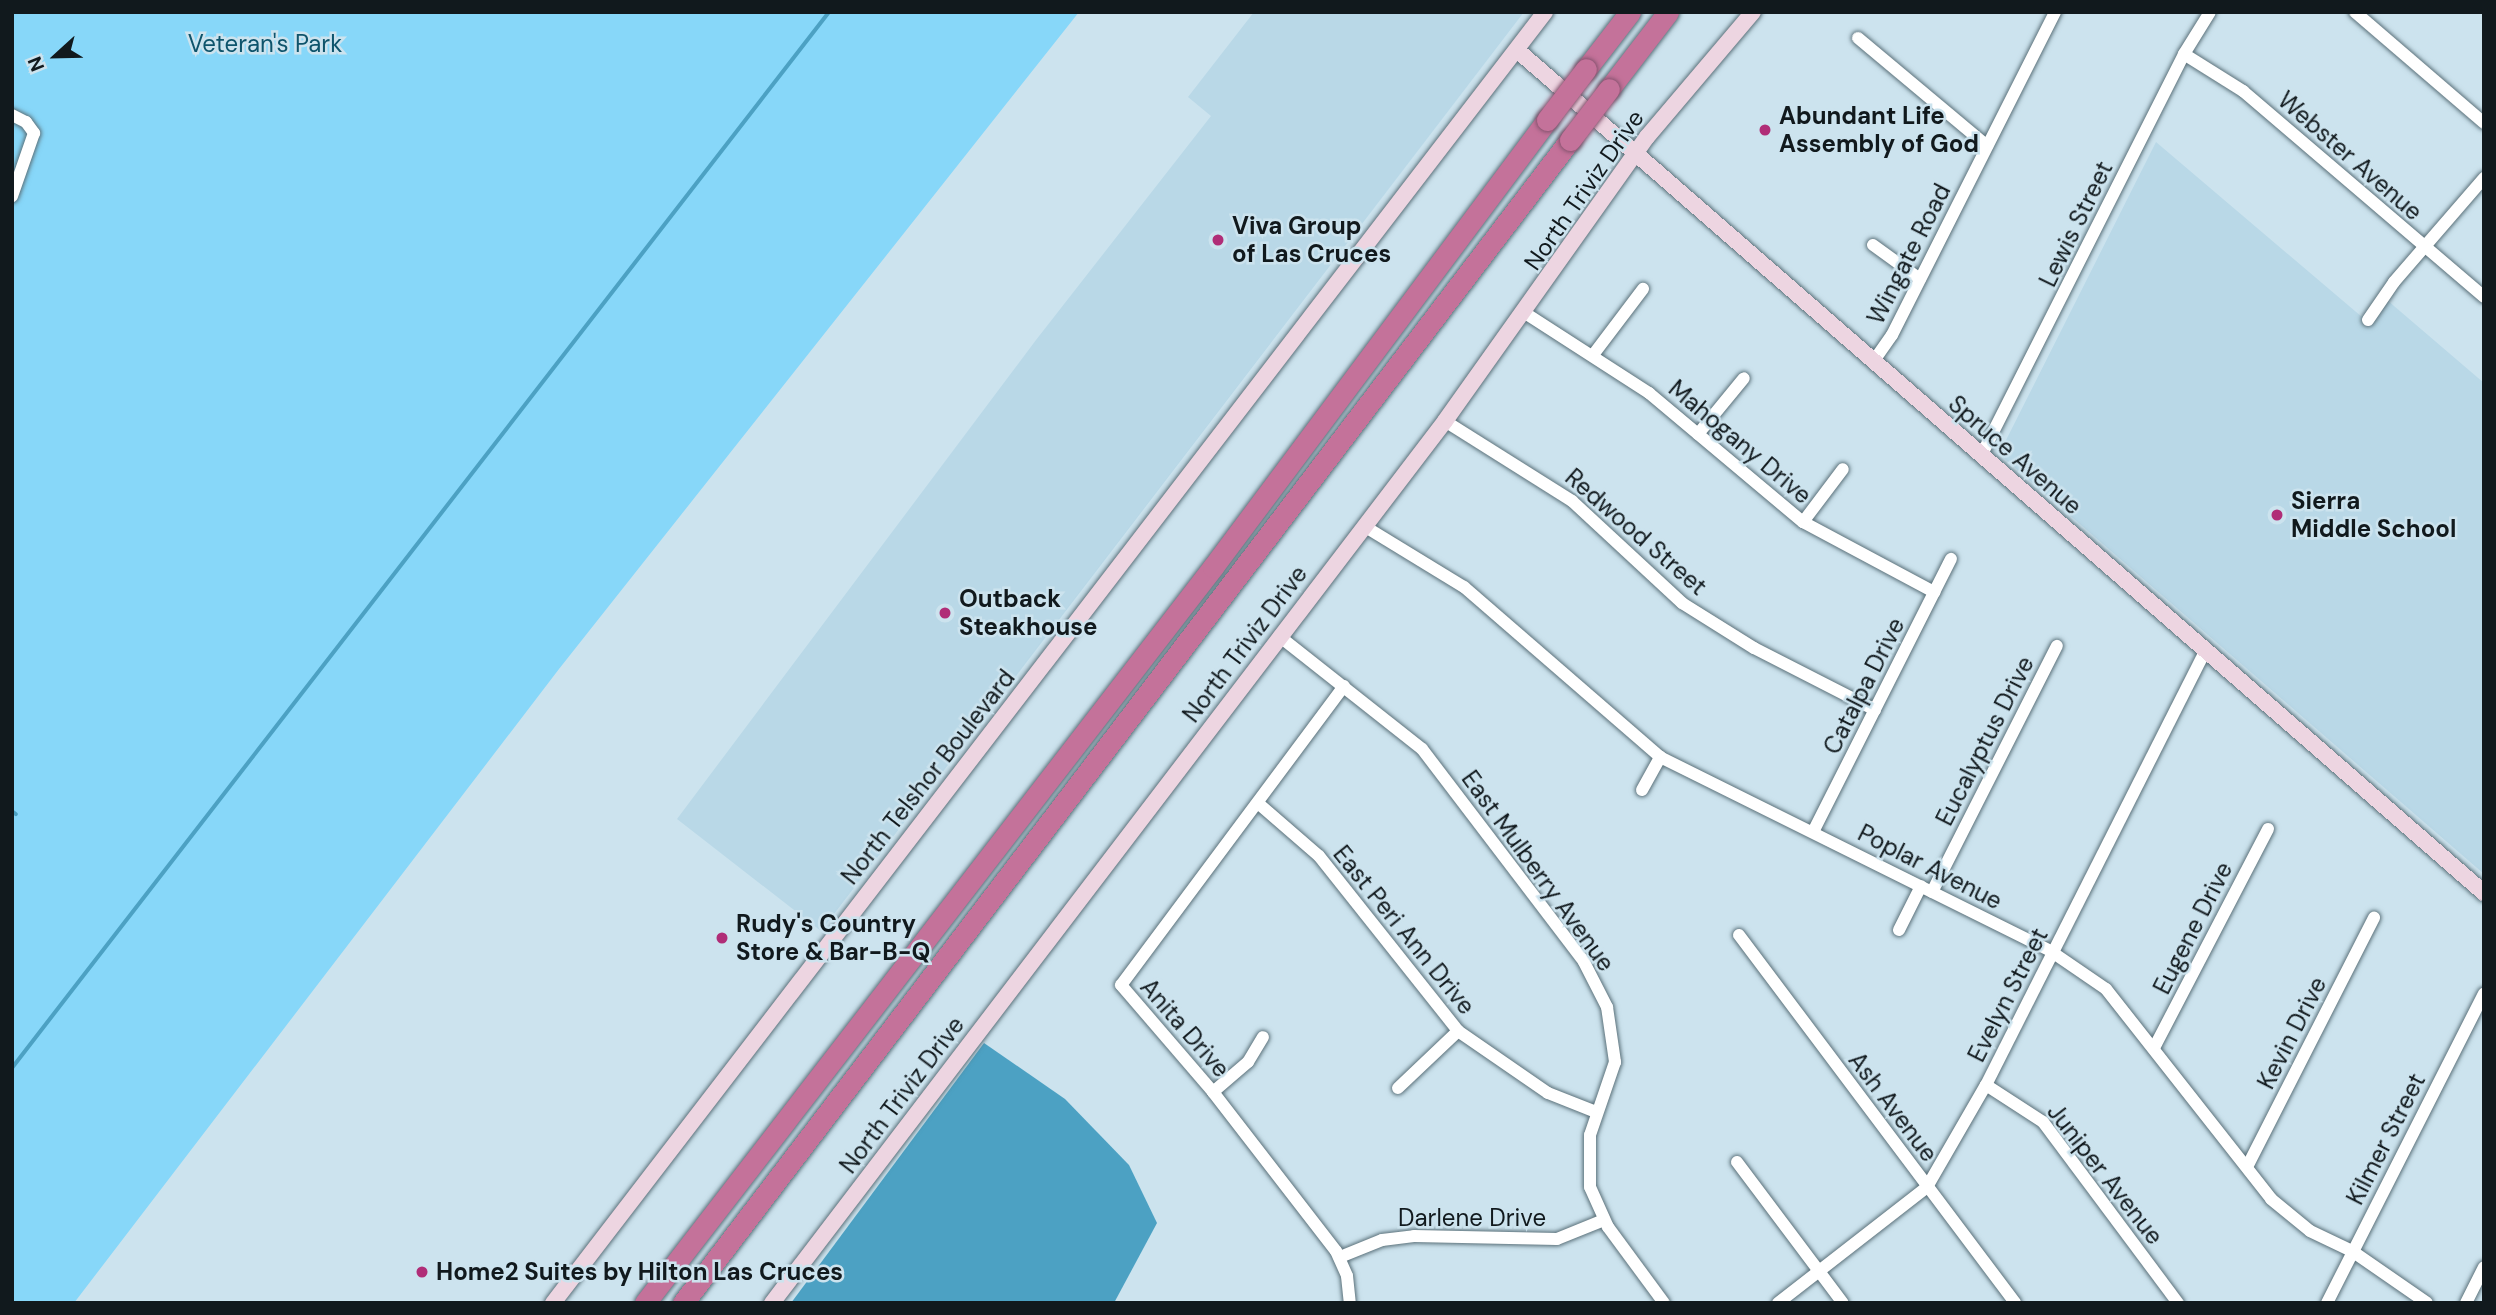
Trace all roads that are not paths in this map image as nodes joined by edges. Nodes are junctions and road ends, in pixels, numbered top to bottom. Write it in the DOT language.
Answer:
graph roads {
  1 [pos="1545,12"];
  2 [pos="1629,12"];
  3 [pos="1668,12"];
  4 [pos="1753,12"];
  5 [pos="2055,12"];
  6 [pos="2210,12"];
  7 [pos="2356,12"];
  8 [pos="1858,38"];
  9 [pos="1517,50"];
  10 [pos="2184,54"];
  11 [pos="12,116"];
  12 [pos="2484,124"];
  13 [pos="1987,146"];
  14 [pos="1635,156"];
  15 [pos="2484,178"];
  16 [pos="12,196"];
  17 [pos="1873,245"];
  18 [pos="2424,247"];
  19 [pos="1920,279"];
  20 [pos="1643,289"];
  21 [pos="2484,297"];
  22 [pos="1525,313"];
  23 [pos="2368,320"];
  24 [pos="1592,355"];
  25 [pos="1873,362"];
  26 [pos="1744,378"];
  27 [pos="1445,421"];
  28 [pos="1698,435"];
  29 [pos="1981,456"];
  30 [pos="1843,469"];
  31 [pos="1803,522"];
  32 [pos="1364,526"];
  33 [pos="1951,559"];
  34 [pos="1934,592"];
  35 [pos="1279,636"];
  36 [pos="2057,646"];
  37 [pos="2205,651"];
  38 [pos="1344,686"];
  39 [pos="1875,710"];
  40 [pos="1660,757"];
  41 [pos="1642,790"];
  42 [pos="1259,804"];
  43 [pos="2268,828"];
  44 [pos="1813,832"];
  45 [pos="1926,889"];
  46 [pos="2484,893"];
  47 [pos="2374,918"];
  48 [pos="1899,930"];
  49 [pos="1739,935"];
  50 [pos="2052,953"];
  51 [pos="2484,995"];
  52 [pos="1458,1031"];
  53 [pos="1263,1037"];
  54 [pos="2154,1048"];
  55 [pos="1986,1084"];
  56 [pos="1398,1088"];
  57 [pos="1213,1093"];
  58 [pos="1596,1112"];
  59 [pos="1737,1162"];
  60 [pos="2247,1167"];
  61 [pos="1927,1187"];
  62 [pos="1604,1220"];
  63 [pos="2352,1251"];
  64 [pos="1339,1257"];
  65 [pos="2484,1267"];
  66 [pos="1819,1272"];
  67 [pos="552,1303"];
  68 [pos="645,1303"];
  69 [pos="683,1303"];
  70 [pos="772,1303"];
  71 [pos="1350,1303"];
  72 [pos="1664,1303"];
  73 [pos="1778,1303"];
  74 [pos="1843,1303"];
  75 [pos="2015,1303"];
  76 [pos="2178,1303"];
  77 [pos="2327,1303"];
  78 [pos="2427,1303"];
  79 [pos="2466,1303"];
  1 -- 9 [label="main road, North Telshor Boulevard"];
  2 -- 68 [label="highway, bridge"];
  3 -- 69 [label="highway, bridge"];
  4 -- 14 [label="main road, North Triviz Drive"];
  5 -- 13 [label="street, Wingate Road"];
  6 -- 10 [label="street, Lewis Street"];
  7 -- 12 [label="street"];
  8 -- 13 [label="street"];
  9 -- 14 [label="main road, Spruce Avenue"];
  9 -- 67 [label="main road, North Telshor Boulevard"];
  10 -- 18 [label="street, Webster Avenue"];
  10 -- 29 [label="street, Lewis Street"];
  11 -- 16 [label="street"];
  13 -- 19 [label="street, Wingate Road"];
  14 -- 22 [label="main road, North Triviz Drive"];
  14 -- 25 [label="main road, Spruce Avenue"];
  15 -- 18 [label="street"];
  17 -- 19 [label="street"];
  18 -- 21 [label="street, Webster Avenue"];
  18 -- 23 [label="street"];
  19 -- 25 [label="street, Wingate Road"];
  20 -- 24 [label="street"];
  22 -- 24 [label="street, Mahogany Drive"];
  22 -- 27 [label="main road, North Triviz Drive"];
  24 -- 28 [label="street, Mahogany Drive"];
  25 -- 29 [label="main road, Spruce Avenue"];
  26 -- 28 [label="street"];
  27 -- 32 [label="main road, North Triviz Drive"];
  27 -- 39 [label="street, Redwood Street"];
  28 -- 31 [label="street, Mahogany Drive"];
  29 -- 37 [label="main road, Spruce Avenue"];
  30 -- 31 [label="street"];
  31 -- 34 [label="street, Mahogany Drive"];
  32 -- 35 [label="main road, North Triviz Drive"];
  32 -- 40 [label="street, Poplar Avenue"];
  33 -- 34 [label="street, Catalpa Drive"];
  34 -- 39 [label="street, Catalpa Drive"];
  35 -- 38 [label="street, East Mulberry Avenue"];
  35 -- 70 [label="main road, North Triviz Drive"];
  36 -- 45 [label="street, Eucalyptus Drive"];
  37 -- 46 [label="main road, Spruce Avenue"];
  37 -- 50 [label="street, Evelyn Street"];
  38 -- 42 [label="street, Anita Drive"];
  38 -- 58 [label="street, East Mulberry Avenue"];
  39 -- 44 [label="street, Catalpa Drive"];
  40 -- 41 [label="street"];
  40 -- 44 [label="street, Poplar Avenue"];
  42 -- 52 [label="street, East Peri Ann Drive"];
  42 -- 57 [label="street, Anita Drive"];
  43 -- 54 [label="street, Eugene Drive"];
  44 -- 45 [label="street, Poplar Avenue"];
  45 -- 48 [label="street, Eucalyptus Drive"];
  45 -- 50 [label="street, Poplar Avenue"];
  47 -- 60 [label="street, Kevin Drive"];
  49 -- 61 [label="street, Ash Avenue"];
  50 -- 54 [label="street, Poplar Avenue"];
  50 -- 55 [label="street, Evelyn Street"];
  51 -- 63 [label="street, Kilmer Street"];
  52 -- 56 [label="street"];
  52 -- 58 [label="street, East Peri Ann Drive"];
  53 -- 57 [label="street"];
  54 -- 60 [label="street, Poplar Avenue"];
  55 -- 61 [label="street, Evelyn Street"];
  55 -- 76 [label="street, Juniper Avenue"];
  57 -- 64 [label="street, Anita Drive"];
  58 -- 62 [label="street, East Mulberry Avenue"];
  59 -- 66 [label="street"];
  60 -- 63 [label="street, Poplar Avenue"];
  61 -- 66 [label="street, Evelyn Street"];
  61 -- 75 [label="street, Ash Avenue"];
  62 -- 64 [label="street, Darlene Drive"];
  62 -- 72 [label="street, East Mulberry Avenue"];
  63 -- 77 [label="street, Kilmer Street"];
  63 -- 78 [label="street, Poplar Avenue"];
  64 -- 71 [label="street, Anita Drive"];
  65 -- 79 [label="street"];
  66 -- 73 [label="street, Evelyn Street"];
  66 -- 74 [label="street"];
}
